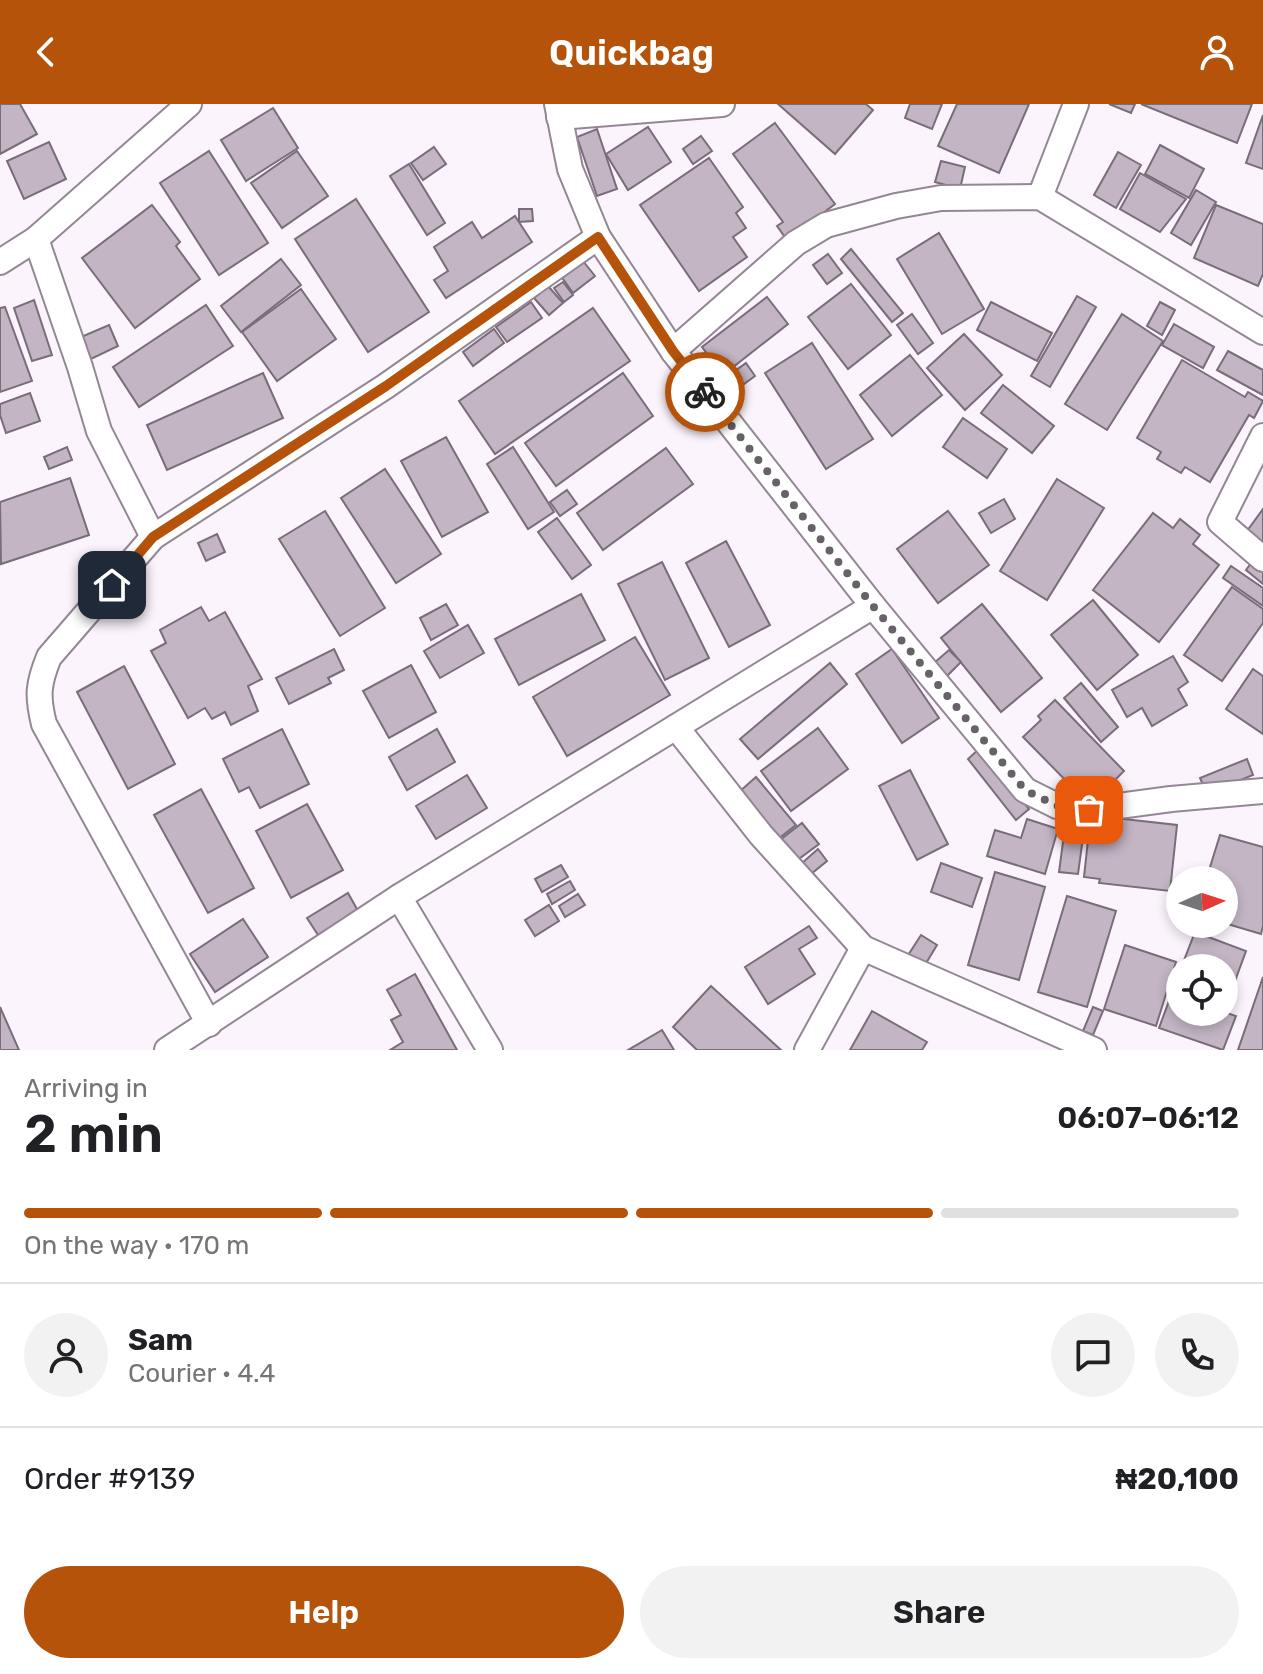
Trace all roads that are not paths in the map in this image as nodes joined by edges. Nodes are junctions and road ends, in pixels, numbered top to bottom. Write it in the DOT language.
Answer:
graph roads {
  1 [pos="189,104"];
  2 [pos="722,104"];
  3 [pos="1076,104"];
  4 [pos="558,111"];
  5 [pos="1040,197"];
  6 [pos="598,237"];
  7 [pos="36,239"];
  8 [pos="0,262"];
  9 [pos="1263,332"];
  10 [pos="673,351"];
  11 [pos="1263,436"];
  12 [pos="153,537"];
  13 [pos="1263,559"];
  14 [pos="873,606"];
  15 [pos="676,727"];
  16 [pos="1263,791"];
  17 [pos="399,897"];
  18 [pos="863,948"];
  19 [pos="209,1024"];
  20 [pos="167,1050"];
  21 [pos="490,1050"];
  22 [pos="807,1050"];
  23 [pos="1094,1050"];
  1 -- 7 [label="street"];
  2 -- 4 [label="street"];
  3 -- 5 [label="street"];
  4 -- 6 [label="street"];
  5 -- 9 [label="street"];
  5 -- 10 [label="street"];
  6 -- 10 [label="street"];
  6 -- 12 [label="street"];
  7 -- 8 [label="street"];
  7 -- 12 [label="street"];
  10 -- 14 [label="street"];
  11 -- 13 [label="street"];
  12 -- 19 [label="street"];
  14 -- 15 [label="street"];
  14 -- 16 [label="street"];
  15 -- 17 [label="street"];
  15 -- 18 [label="street"];
  17 -- 19 [label="street"];
  17 -- 21 [label="street"];
  18 -- 22 [label="street"];
  18 -- 23 [label="street"];
  19 -- 20 [label="street"];
}
